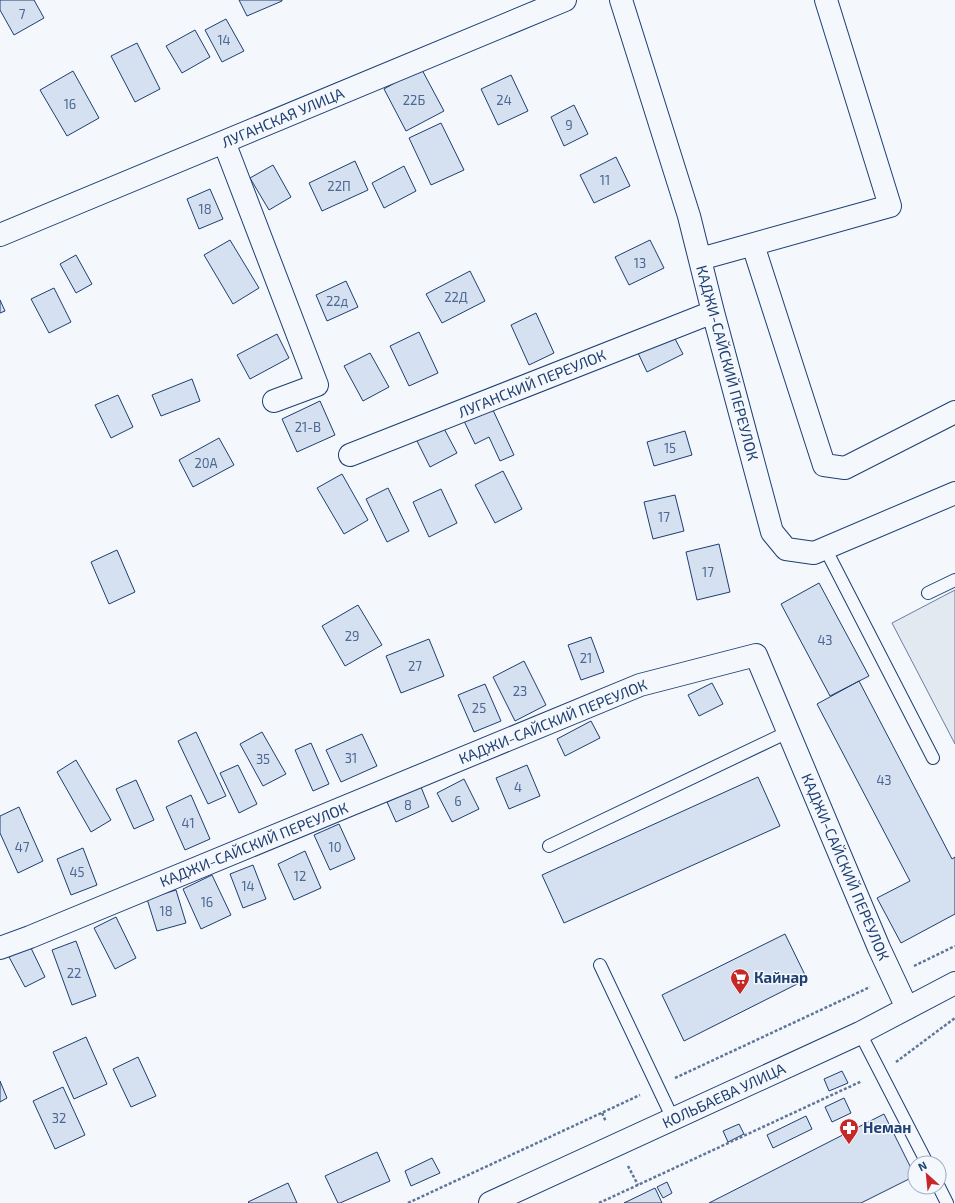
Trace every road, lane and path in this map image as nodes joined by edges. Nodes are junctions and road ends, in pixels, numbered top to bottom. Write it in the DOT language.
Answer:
graph roads {
  1 [pos="565,0"];
  2 [pos="621,0"];
  3 [pos="826,0"];
  4 [pos="224,142"];
  5 [pos="0,235"];
  6 [pos="753,244"];
  7 [pos="700,259"];
  8 [pos="713,312"];
  9 [pos="274,401"];
  10 [pos="955,412"];
  11 [pos="350,455"];
  12 [pos="955,493"];
  13 [pos="826,548"];
  14 [pos="955,580"];
  15 [pos="928,593"];
  16 [pos="788,732"];
  17 [pos="933,758"];
  18 [pos="549,846"];
  19 [pos="955,946"];
  20 [pos="0,948"];
  21 [pos="600,966"];
  22 [pos="893,977"];
  23 [pos="955,983"];
  24 [pos="907,1008"];
  25 [pos="955,1018"];
  26 [pos="860,1033"];
  27 [pos="880,1073"];
  28 [pos="658,1087"];
  29 [pos="673,1119"];
  30 [pos="923,1155"];
  31 [pos="408,1203"];
  32 [pos="490,1203"];
  33 [pos="599,1203"];
  1 -- 4 [label="street, ЛУГАНСКАЯ УЛИЦА"];
  2 -- 7 [label="street, КАДЖИ-САЙСКИЙ ПЕРЕУЛОК"];
  3 -- 6 [label="street"];
  4 -- 5 [label="street, ЛУГАНСКАЯ УЛИЦА"];
  4 -- 9 [label="street"];
  6 -- 7 [label="street"];
  6 -- 10 [label="street"];
  7 -- 8 [label="street, КАДЖИ-САЙСКИЙ ПЕРЕУЛОК"];
  8 -- 11 [label="street, ЛУГАНСКИЙ ПЕРЕУЛОК"];
  8 -- 13 [label="street, КАДЖИ-САЙСКИЙ ПЕРЕУЛОК"];
  12 -- 13 [label="street, КАДЖИ-САЙСКИЙ ПЕРЕУЛОК"];
  13 -- 17 [label="lane"];
  14 -- 15 [label="lane"];
  16 -- 18 [label="lane"];
  16 -- 20 [label="street, КАДЖИ-САЙСКИЙ ПЕРЕУЛОК"];
  16 -- 22 [label="street, КАДЖИ-САЙСКИЙ ПЕРЕУЛОК"];
  19 -- 22 [label="path"];
  21 -- 28 [label="lane"];
  22 -- 24 [label="street, КАДЖИ-САЙСКИЙ ПЕРЕУЛОК"];
  22 -- 28 [label="path"];
  23 -- 24 [label="street, КОЛЬБАЕВА УЛИЦА"];
  24 -- 26 [label="street, КОЛЬБАЕВА УЛИЦА"];
  25 -- 27 [label="path"];
  26 -- 27 [label="lane"];
  26 -- 29 [label="street, КОЛЬБАЕВА УЛИЦА"];
  27 -- 30 [label="lane"];
  27 -- 33 [label="path"];
  28 -- 29 [label="lane"];
  28 -- 31 [label="path"];
  29 -- 32 [label="street, КОЛЬБАЕВА УЛИЦА"];
}
